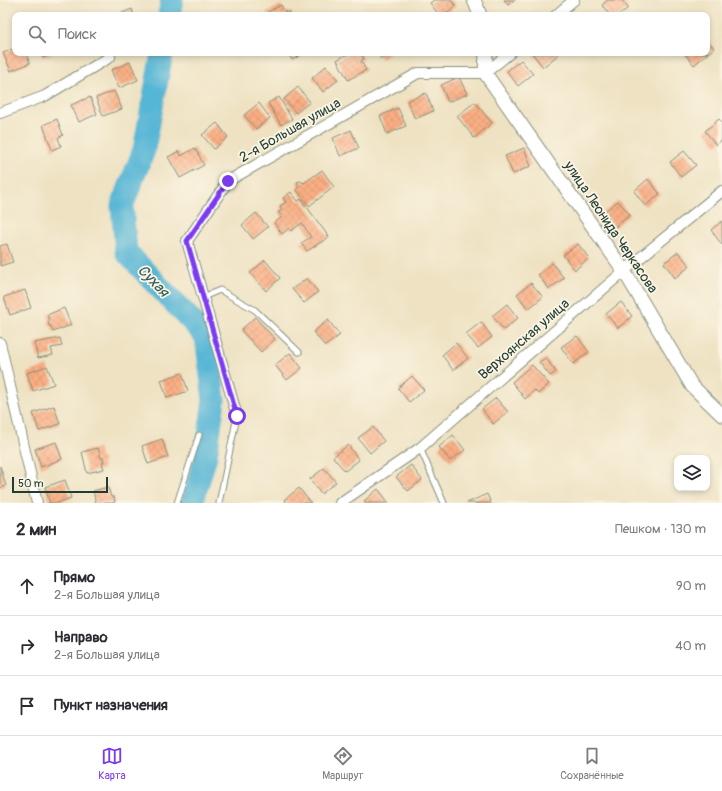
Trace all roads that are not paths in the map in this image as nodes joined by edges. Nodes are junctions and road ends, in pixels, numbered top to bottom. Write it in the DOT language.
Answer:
graph roads {
  1 [pos="474,0"];
  2 [pos="574,0"];
  3 [pos="479,12"];
  4 [pos="560,12"];
  5 [pos="486,56"];
  6 [pos="506,56"];
  7 [pos="110,57"];
  8 [pos="485,73"];
  9 [pos="0,113"];
  10 [pos="722,191"];
  11 [pos="624,271"];
  12 [pos="203,297"];
  13 [pos="0,343"];
  14 [pos="300,352"];
  15 [pos="722,415"];
  16 [pos="237,416"];
  17 [pos="199,435"];
  18 [pos="420,448"];
  19 [pos="37,503"];
  20 [pos="177,503"];
  21 [pos="219,503"];
  22 [pos="340,503"];
  23 [pos="444,503"];
  1 -- 3 [label="street"];
  2 -- 4 [label="street"];
  5 -- 8 [label="street"];
  6 -- 8 [label="street"];
  7 -- 9 [label="street"];
  8 -- 11 [label="street, улица Леонида Черкасова"];
  8 -- 12 [label="street, 2-я Большая улица"];
  10 -- 11 [label="street, Верхоянская улица"];
  11 -- 15 [label="street, улица Леонида Черкасова"];
  11 -- 18 [label="street, Верхоянская улица"];
  12 -- 14 [label="lane"];
  12 -- 16 [label="street, 2-я Большая улица"];
  13 -- 19 [label="street"];
  16 -- 21 [label="lane"];
  17 -- 20 [label="lane"];
  18 -- 22 [label="street, Верхоянская улица"];
  18 -- 23 [label="lane"];
}
